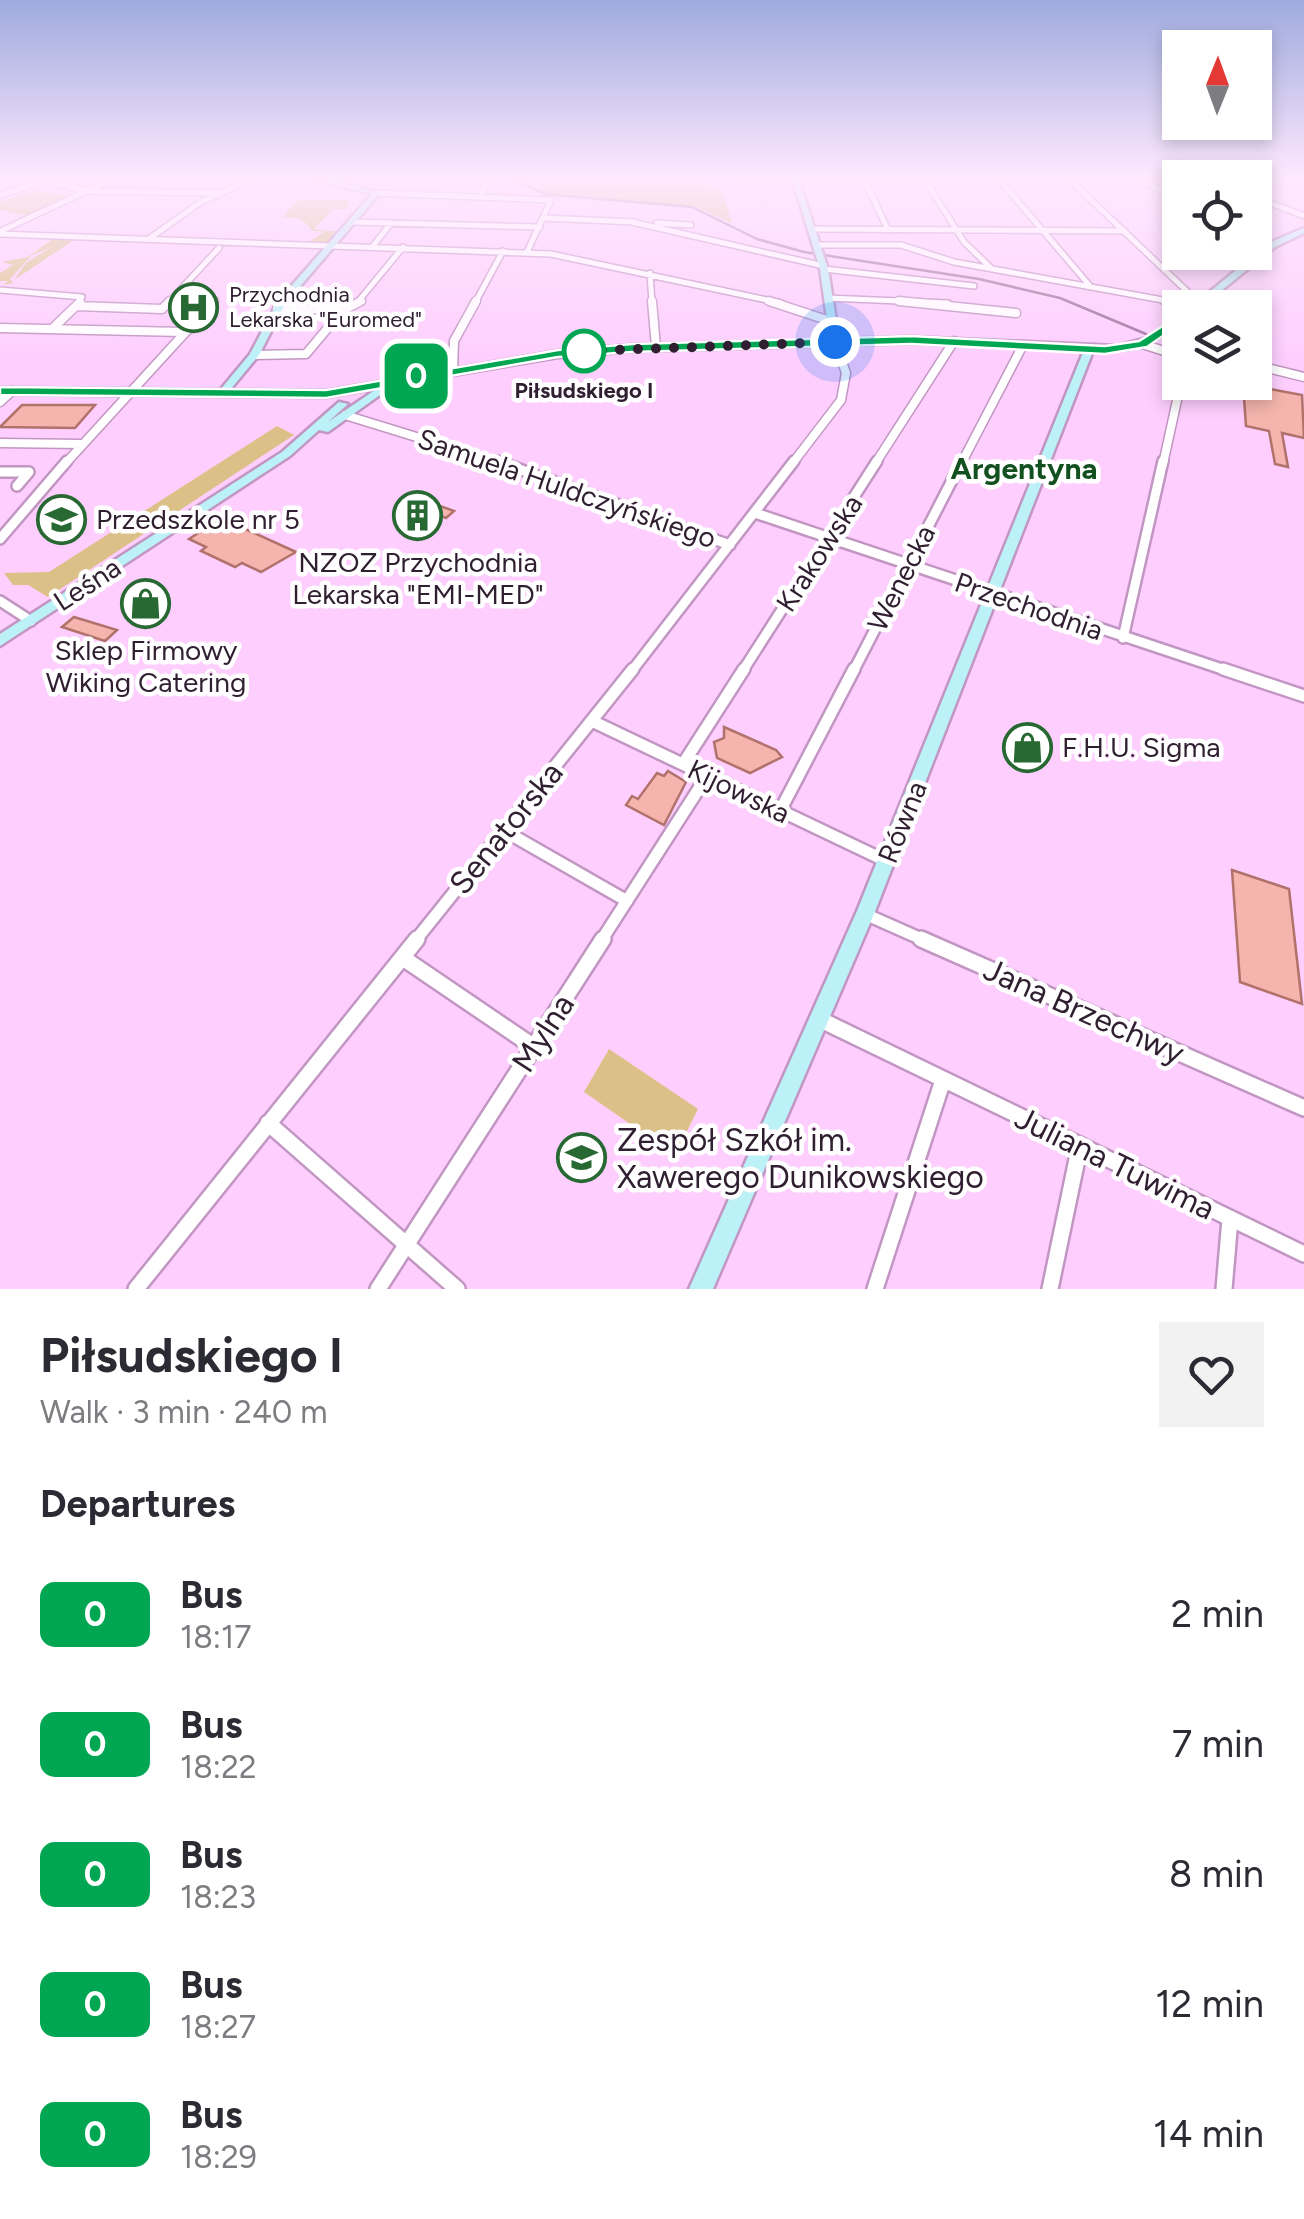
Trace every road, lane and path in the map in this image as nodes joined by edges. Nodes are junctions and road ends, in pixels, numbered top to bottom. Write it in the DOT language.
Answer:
graph roads {
  1 [pos="131,238"];
  2 [pos="338,238"];
  3 [pos="379,238"];
  4 [pos="535,238"];
  5 [pos="690,238"];
  6 [pos="815,238"];
  7 [pos="963,238"];
  8 [pos="1049,238"];
  9 [pos="1132,238"];
  10 [pos="1287,238"];
  11 [pos="149,239"];
  12 [pos="332,245"];
  13 [pos="373,246"];
  14 [pos="403,247"];
  15 [pos="219,248"];
  16 [pos="503,251"];
  17 [pos="528,252"];
  18 [pos="821,258"];
  19 [pos="991,269"];
  20 [pos="650,273"];
  21 [pos="974,286"];
  22 [pos="1091,287"];
  23 [pos="0,290"];
  24 [pos="1186,290"];
  25 [pos="1216,290"];
  26 [pos="1162,299"];
  27 [pos="214,300"];
  28 [pos="821,301"];
  29 [pos="76,306"];
  30 [pos="795,306"];
  31 [pos="277,309"];
  32 [pos="344,310"];
  33 [pos="1016,312"];
  34 [pos="830,322"];
  35 [pos="0,328"];
  36 [pos="52,329"];
  37 [pos="1162,330"];
  38 [pos="182,332"];
  39 [pos="954,341"];
  40 [pos="1142,344"];
  41 [pos="1023,345"];
  42 [pos="656,347"];
  43 [pos="842,347"];
  44 [pos="1089,350"];
  45 [pos="1162,350"];
  46 [pos="254,356"];
  47 [pos="1272,369"];
  48 [pos="453,371"];
  49 [pos="1304,377"];
  50 [pos="398,379"];
  51 [pos="6,391"];
  52 [pos="126,393"];
  53 [pos="222,394"];
  54 [pos="292,396"];
  55 [pos="1177,400"];
  56 [pos="0,402"];
  57 [pos="336,403"];
  58 [pos="320,421"];
  59 [pos="0,443"];
  60 [pos="299,443"];
  61 [pos="82,444"];
  62 [pos="0,472"];
  63 [pos="17,486"];
  64 [pos="755,513"];
  65 [pos="829,538"];
  66 [pos="0,539"];
  67 [pos="730,545"];
  68 [pos="908,564"];
  69 [pos="994,594"];
  70 [pos="0,601"];
  71 [pos="32,620"];
  72 [pos="1123,638"];
  73 [pos="0,641"];
  74 [pos="1304,696"];
  75 [pos="592,721"];
  76 [pos="684,764"];
  77 [pos="707,776"];
  78 [pos="780,811"];
  79 [pos="503,830"];
  80 [pos="886,861"];
  81 [pos="627,901"];
  82 [pos="864,914"];
  83 [pos="403,958"];
  84 [pos="820,1019"];
  85 [pos="534,1047"];
  86 [pos="943,1080"];
  87 [pos="1304,1108"];
  88 [pos="268,1123"];
  89 [pos="1080,1145"];
  90 [pos="1230,1219"];
  91 [pos="406,1245"];
  92 [pos="1304,1254"];
  93 [pos="136,1289"];
  94 [pos="378,1289"];
  95 [pos="457,1289"];
  96 [pos="701,1289"];
  97 [pos="875,1289"];
  98 [pos="1050,1289"];
  99 [pos="1224,1289"];
  1 -- 11 [label="street"];
  2 -- 12 [label="street"];
  3 -- 13 [label="street"];
  4 -- 17 [label="street"];
  5 -- 18 [label="street"];
  6 -- 18 [label="street"];
  7 -- 19 [label="street"];
  8 -- 22 [label="street"];
  9 -- 24 [label="street"];
  10 -- 25 [label="street"];
  11 -- 12 [label="street"];
  12 -- 13 [label="street"];
  12 -- 31 [label="street"];
  13 -- 14 [label="street"];
  14 -- 16 [label="street"];
  14 -- 32 [label="street"];
  15 -- 29 [label="street"];
  16 -- 17 [label="street"];
  16 -- 48 [label="street"];
  17 -- 20 [label="street"];
  18 -- 19 [label="street"];
  18 -- 21 [label="street"];
  18 -- 28 [label="street"];
  19 -- 22 [label="street"];
  20 -- 30 [label="street"];
  20 -- 42 [label="street"];
  22 -- 26 [label="street"];
  23 -- 29 [label="street"];
  27 -- 38 [label="street"];
  28 -- 30 [label="street"];
  28 -- 33 [label="street"];
  28 -- 34 [label="street"];
  29 -- 36 [label="street"];
  30 -- 34 [label="street"];
  31 -- 32 [label="street"];
  31 -- 46 [label="street"];
  32 -- 46 [label="street"];
  34 -- 43 [label="street"];
  35 -- 36 [label="street"];
  36 -- 38 [label="street"];
  37 -- 40 [label="street"];
  38 -- 52 [label="street"];
  39 -- 41 [label="street"];
  39 -- 43 [label="street"];
  39 -- 65 [label="street, Krakowska"];
  40 -- 44 [label="street"];
  40 -- 45 [label="street"];
  41 -- 44 [label="street"];
  41 -- 68 [label="street, Wenecka"];
  42 -- 43 [label="street"];
  42 -- 48 [label="street"];
  43 -- 64 [label="street, Senatorska"];
  44 -- 69 [label="street, Równa"];
  46 -- 53 [label="street"];
  47 -- 49 [label="street"];
  48 -- 50 [label="street"];
  50 -- 57 [label="street"];
  50 -- 57 [label="street"];
  51 -- 52 [label="street"];
  51 -- 56 [label="street"];
  52 -- 53 [label="street"];
  52 -- 61 [label="street"];
  53 -- 54 [label="street"];
  54 -- 57 [label="street"];
  54 -- 58 [label="street"];
  55 -- 72 [label="street"];
  57 -- 58 [label="street, Leśna"];
  57 -- 60 [label="street"];
  57 -- 67 [label="street, Samuela Huldczyńskiego"];
  58 -- 60 [label="street, Leśna"];
  59 -- 61 [label="street"];
  60 -- 71 [label="street, Leśna"];
  61 -- 66 [label="street"];
  62 -- 63 [label="street"];
  64 -- 65 [label="street, Przechodnia"];
  64 -- 67 [label="street, Senatorska"];
  65 -- 68 [label="street, Przechodnia"];
  65 -- 76 [label="street, Krakowska"];
  67 -- 75 [label="street, Senatorska"];
  68 -- 69 [label="street, Przechodnia"];
  68 -- 78 [label="street, Wenecka"];
  69 -- 72 [label="street, Przechodnia"];
  69 -- 80 [label="street, Równa"];
  70 -- 71 [label="street"];
  71 -- 73 [label="street, Leśna"];
  72 -- 74 [label="street, Przechodnia"];
  75 -- 76 [label="street, Kijowska"];
  75 -- 79 [label="street, Senatorska"];
  76 -- 77 [label="street, Kijowska"];
  77 -- 78 [label="street, Kijowska"];
  77 -- 81 [label="street, Mylna"];
  78 -- 80 [label="street, Kijowska"];
  79 -- 81 [label="street"];
  79 -- 83 [label="street, Senatorska"];
  80 -- 82 [label="street, Równa"];
  81 -- 85 [label="street, Mylna"];
  82 -- 84 [label="street, Równa"];
  82 -- 87 [label="street, Jana Brzechwy"];
  83 -- 85 [label="street"];
  83 -- 88 [label="street, Senatorska"];
  84 -- 86 [label="street, Juliana Tuwima"];
  84 -- 96 [label="street, Równa"];
  85 -- 91 [label="street, Mylna"];
  86 -- 89 [label="street, Juliana Tuwima"];
  86 -- 97 [label="street"];
  88 -- 91 [label="street"];
  88 -- 93 [label="street, Senatorska"];
  89 -- 90 [label="street, Juliana Tuwima"];
  89 -- 98 [label="street"];
  90 -- 92 [label="street, Juliana Tuwima"];
  90 -- 99 [label="street"];
  91 -- 94 [label="street, Mylna"];
  91 -- 95 [label="street"];
}
